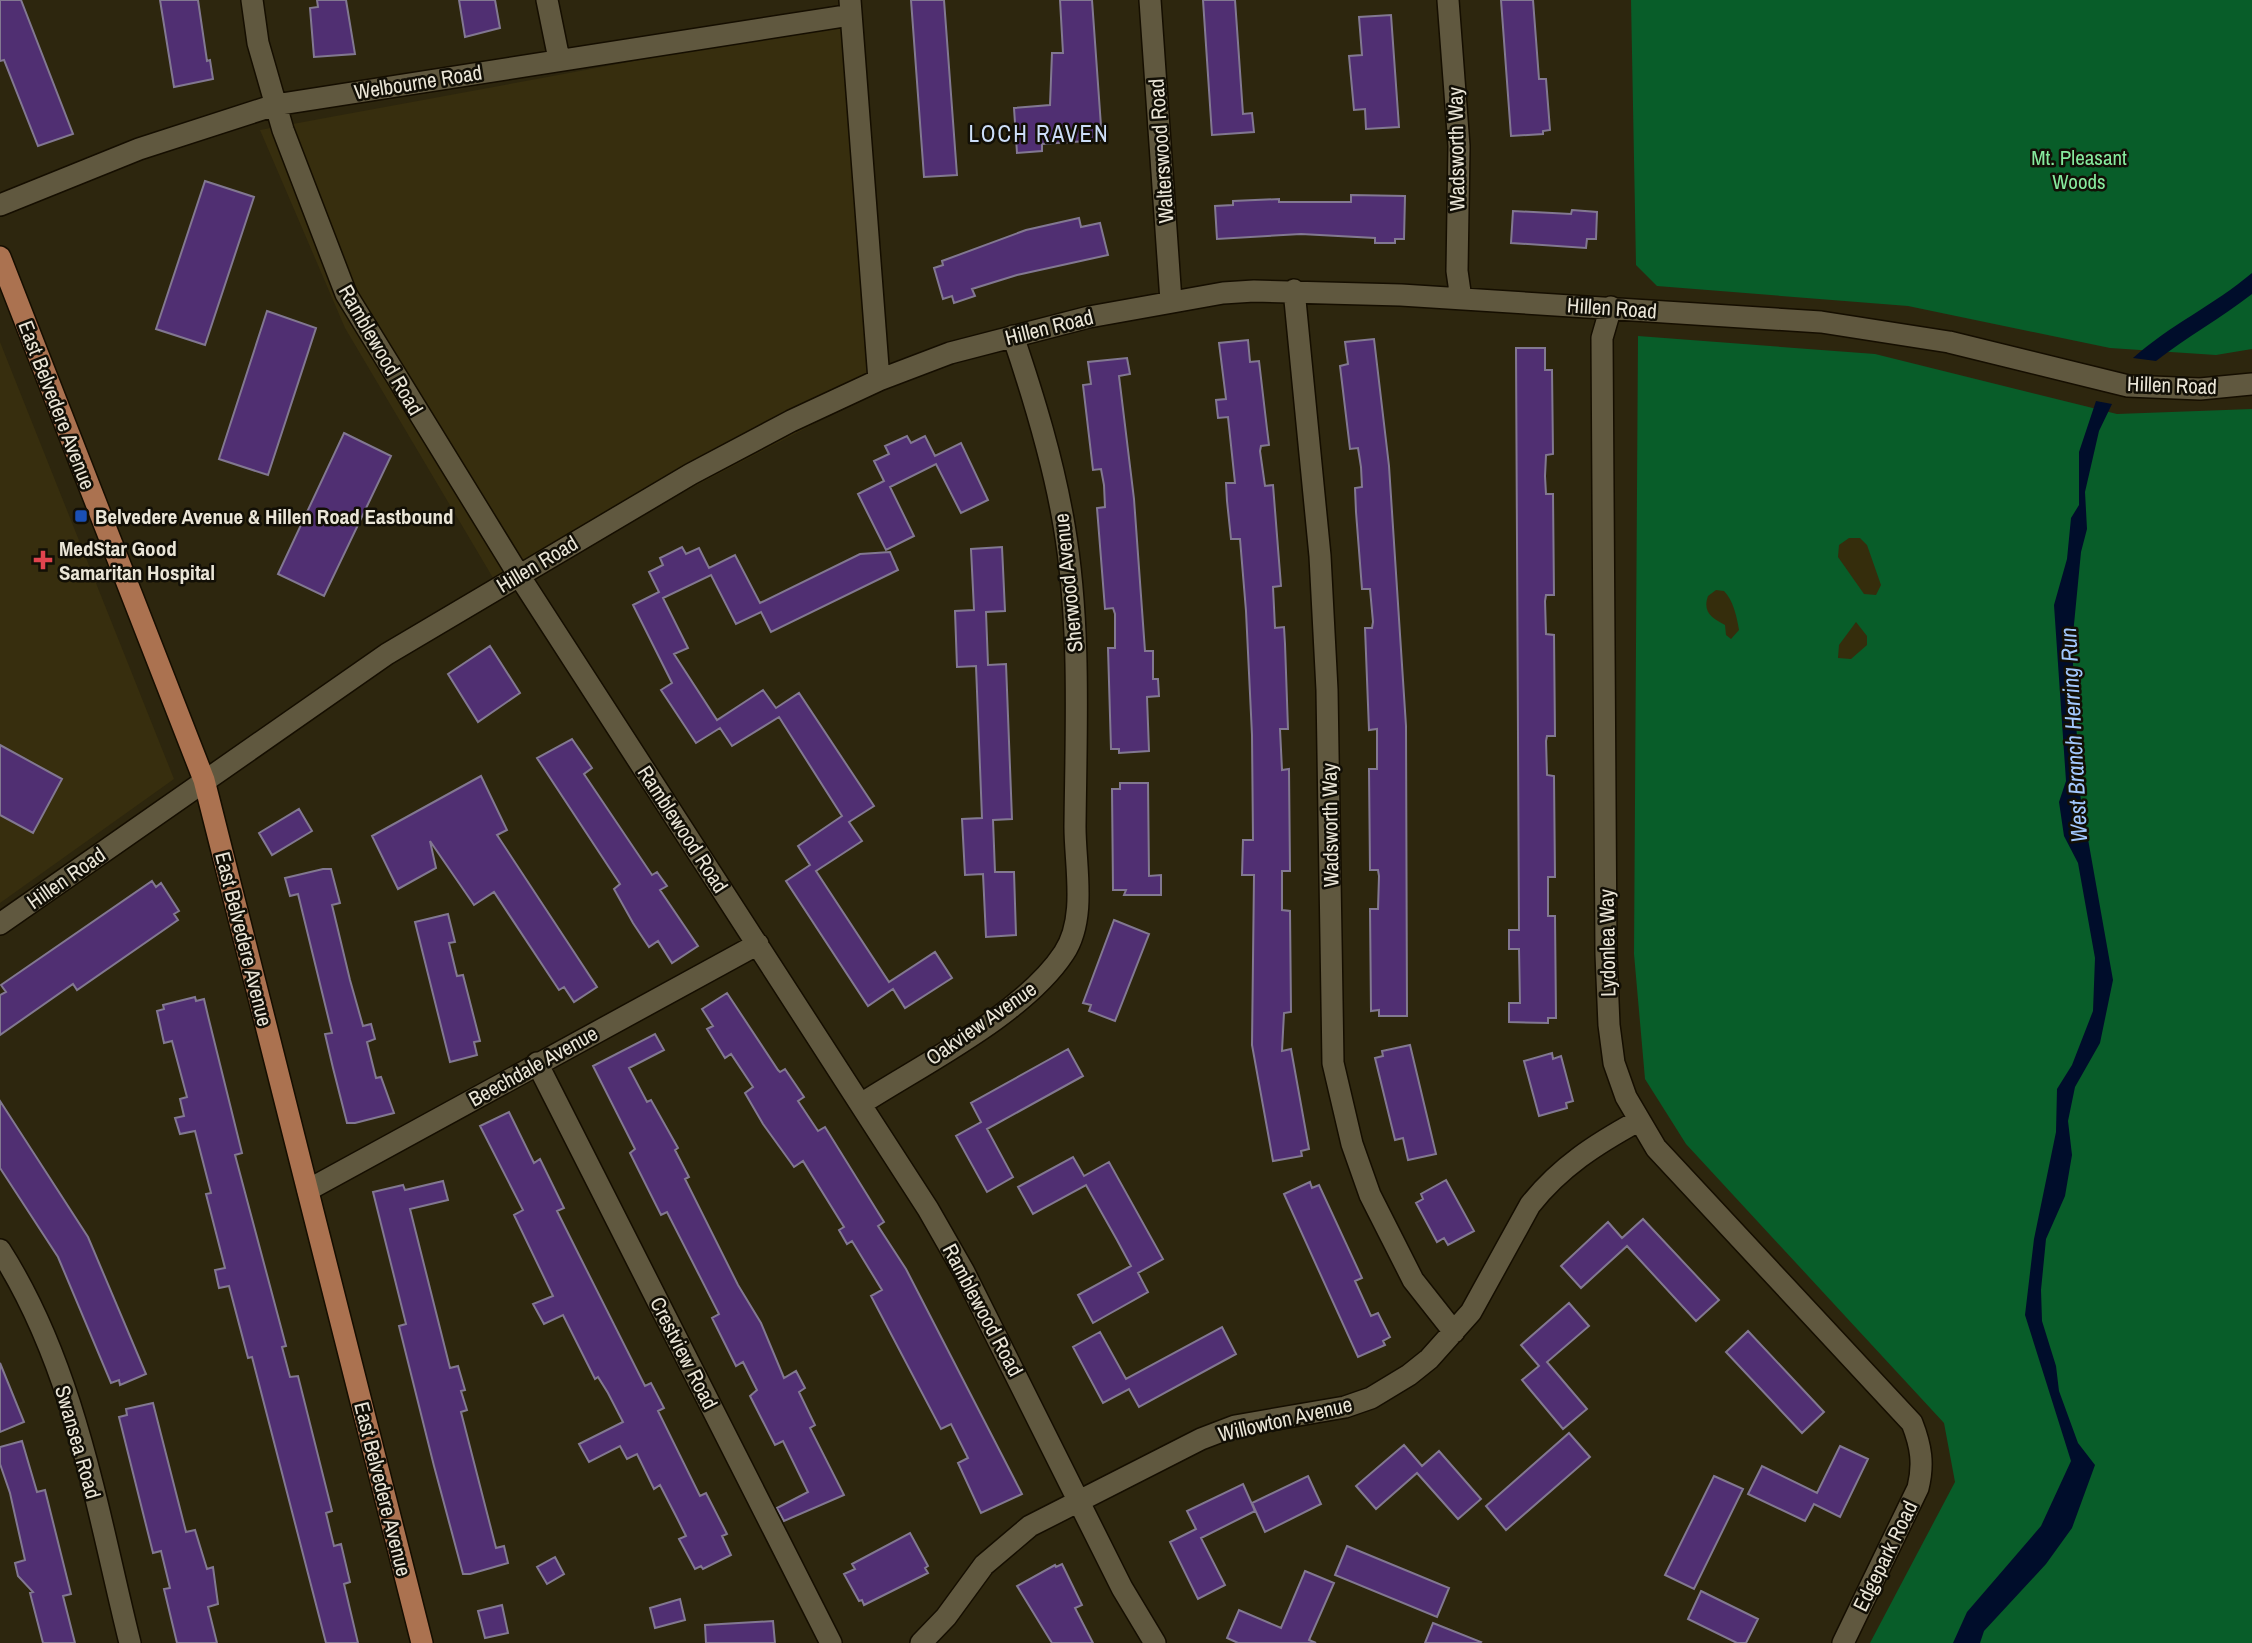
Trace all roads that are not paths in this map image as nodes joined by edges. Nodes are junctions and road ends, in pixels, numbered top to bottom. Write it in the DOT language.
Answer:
graph roads {
  1 [pos="252,0"];
  2 [pos="547,0"];
  3 [pos="1150,0"];
  4 [pos="1448,0"];
  5 [pos="850,8"];
  6 [pos="559,59"];
  7 [pos="275,105"];
  8 [pos="0,205"];
  9 [pos="0,257"];
  10 [pos="1294,290"];
  11 [pos="1461,299"];
  12 [pos="1171,302"];
  13 [pos="1611,307"];
  14 [pos="1013,336"];
  15 [pos="879,380"];
  16 [pos="2252,384"];
  17 [pos="517,574"];
  18 [pos="204,780"];
  19 [pos="1075,836"];
  20 [pos="0,924"];
  21 [pos="758,944"];
  22 [pos="537,1063"];
  23 [pos="861,1104"];
  24 [pos="1638,1121"];
  25 [pos="308,1190"];
  26 [pos="0,1250"];
  27 [pos="1454,1332"];
  28 [pos="1923,1467"];
  29 [pos="1081,1501"];
  30 [pos="130,1643"];
  31 [pos="422,1643"];
  32 [pos="831,1643"];
  33 [pos="921,1643"];
  34 [pos="1155,1643"];
  35 [pos="1843,1643"];
  1 -- 7 [label="street, Ramblewood Road"];
  2 -- 6 [label="street"];
  3 -- 12 [label="street, Walterswood Road"];
  4 -- 11 [label="street, Wadsworth Way"];
  5 -- 6 [label="street, Welbourne Road"];
  5 -- 15 [label="street"];
  6 -- 7 [label="street, Welbourne Road"];
  7 -- 8 [label="street, Welbourne Road"];
  7 -- 17 [label="street, Ramblewood Road"];
  9 -- 18 [label="main road, East Belvedere Avenue"];
  10 -- 11 [label="street, Hillen Road"];
  10 -- 12 [label="street, Hillen Road"];
  10 -- 27 [label="street, Wadsworth Way"];
  11 -- 13 [label="street, Hillen Road"];
  12 -- 14 [label="street, Hillen Road"];
  13 -- 16 [label="street, Hillen Road"];
  13 -- 24 [label="street, Lydonlea Way"];
  14 -- 15 [label="street, Hillen Road"];
  14 -- 19 [label="street, Sherwood Avenue"];
  15 -- 17 [label="street, Hillen Road"];
  17 -- 18 [label="street, Hillen Road"];
  17 -- 21 [label="street, Ramblewood Road"];
  18 -- 20 [label="street, Hillen Road"];
  18 -- 25 [label="main road, East Belvedere Avenue"];
  19 -- 23 [label="street, Oakview Avenue"];
  21 -- 22 [label="street, Beechdale Avenue"];
  21 -- 23 [label="street, Ramblewood Road"];
  22 -- 25 [label="street, Beechdale Avenue"];
  22 -- 32 [label="street, Crestview Road"];
  23 -- 29 [label="street, Ramblewood Road"];
  24 -- 27 [label="street, Willowton Avenue"];
  24 -- 28 [label="street, Lydonlea Way"];
  25 -- 31 [label="main road, East Belvedere Avenue"];
  26 -- 30 [label="street, Swansea Road"];
  27 -- 29 [label="street, Willowton Avenue"];
  28 -- 35 [label="street, Edgepark Road"];
  29 -- 33 [label="street, Willowton Avenue"];
  29 -- 34 [label="street, Ramblewood Road"];
}
